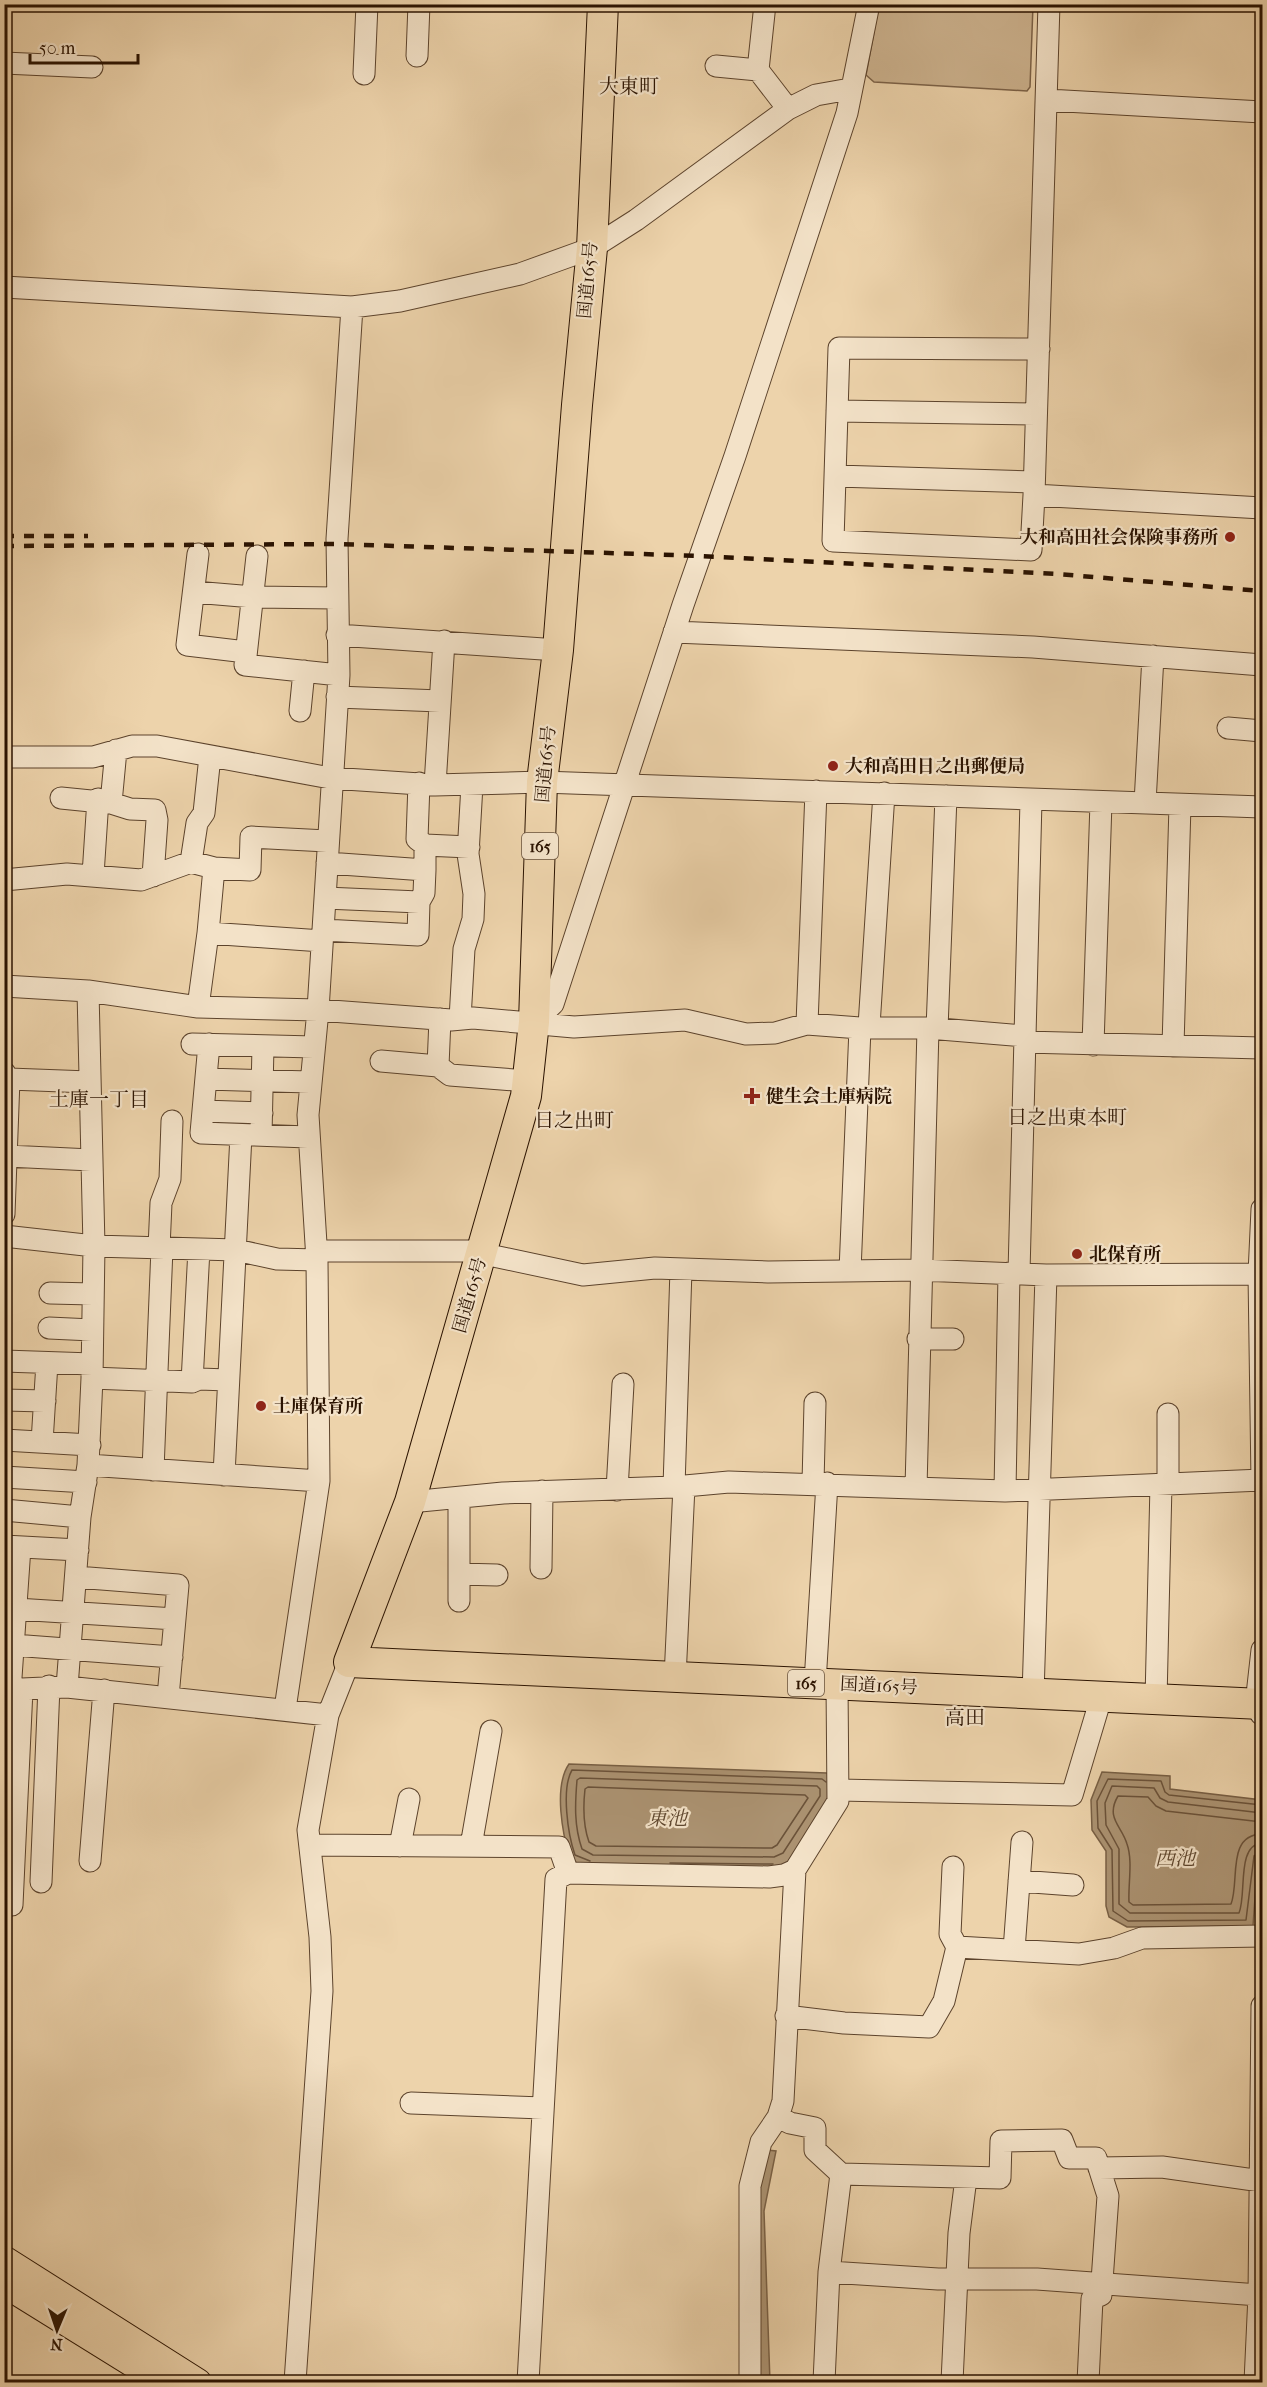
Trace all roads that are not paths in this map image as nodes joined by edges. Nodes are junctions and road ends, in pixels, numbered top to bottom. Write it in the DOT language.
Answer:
graph roads {
  1 [pos="367,4"];
  2 [pos="419,4"];
  3 [pos="603,4"];
  4 [pos="765,4"];
  5 [pos="868,4"];
  6 [pos="1049,4"];
  7 [pos="417,56"];
  8 [pos="4,63"];
  9 [pos="716,66"];
  10 [pos="92,67"];
  11 [pos="758,70"];
  12 [pos="364,74"];
  13 [pos="850,89"];
  14 [pos="1047,100"];
  15 [pos="788,109"];
  16 [pos="1263,112"];
  17 [pos="592,248"];
  18 [pos="4,287"];
  19 [pos="352,307"];
  20 [pos="1039,349"];
  21 [pos="837,411"];
  22 [pos="1036,414"];
  23 [pos="836,476"];
  24 [pos="1034,488"];
  25 [pos="1263,508"];
  26 [pos="198,554"];
  27 [pos="257,556"];
  28 [pos="194,592"];
  29 [pos="253,597"];
  30 [pos="336,598"];
  31 [pos="674,632"];
  32 [pos="337,635"];
  33 [pos="444,641"];
  34 [pos="558,650"];
  35 [pos="246,652"];
  36 [pos="1153,656"];
  37 [pos="1263,665"];
  38 [pos="304,671"];
  39 [pos="339,675"];
  40 [pos="337,697"];
  41 [pos="440,701"];
  42 [pos="300,711"];
  43 [pos="1228,728"];
  44 [pos="1263,730"];
  45 [pos="116,750"];
  46 [pos="210,756"];
  47 [pos="4,757"];
  48 [pos="330,778"];
  49 [pos="542,782"];
  50 [pos="427,784"];
  51 [pos="472,784"];
  52 [pos="624,786"];
  53 [pos="816,790"];
  54 [pos="884,793"];
  55 [pos="946,796"];
  56 [pos="61,798"];
  57 [pos="1031,800"];
  58 [pos="105,801"];
  59 [pos="1101,802"];
  60 [pos="1145,803"];
  61 [pos="1180,805"];
  62 [pos="1263,807"];
  63 [pos="327,841"];
  64 [pos="425,845"];
  65 [pos="469,847"];
  66 [pos="191,862"];
  67 [pos="327,863"];
  68 [pos="214,868"];
  69 [pos="425,870"];
  70 [pos="93,875"];
  71 [pos="153,876"];
  72 [pos="4,880"];
  73 [pos="325,898"];
  74 [pos="419,902"];
  75 [pos="208,933"];
  76 [pos="322,936"];
  77 [pos="4,986"];
  78 [pos="88,991"];
  79 [pos="198,1007"];
  80 [pos="318,1010"];
  81 [pos="450,1019"];
  82 [pos="534,1022"];
  83 [pos="807,1024"];
  84 [pos="864,1027"];
  85 [pos="932,1029"];
  86 [pos="1024,1039"];
  87 [pos="1093,1045"];
  88 [pos="263,1046"];
  89 [pos="1173,1046"];
  90 [pos="314,1047"];
  91 [pos="1263,1048"];
  92 [pos="381,1061"];
  93 [pos="438,1066"];
  94 [pos="206,1079"];
  95 [pos="528,1080"];
  96 [pos="262,1081"];
  97 [pos="89,1082"];
  98 [pos="310,1082"];
  99 [pos="6,1087"];
  100 [pos="203,1111"];
  101 [pos="262,1113"];
  102 [pos="172,1121"];
  103 [pos="251,1135"];
  104 [pos="308,1137"];
  105 [pos="7,1156"];
  106 [pos="91,1160"];
  107 [pos="1263,1209"];
  108 [pos="4,1214"];
  109 [pos="4,1236"];
  110 [pos="94,1246"];
  111 [pos="160,1248"];
  112 [pos="199,1249"];
  113 [pos="236,1250"];
  114 [pos="482,1253"];
  115 [pos="316,1256"];
  116 [pos="681,1269"];
  117 [pos="920,1270"];
  118 [pos="1260,1270"];
  119 [pos="850,1271"];
  120 [pos="1014,1273"];
  121 [pos="1046,1275"];
  122 [pos="50,1293"];
  123 [pos="93,1294"];
  124 [pos="49,1328"];
  125 [pos="92,1330"];
  126 [pos="918,1339"];
  127 [pos="953,1339"];
  128 [pos="4,1361"];
  129 [pos="46,1363"];
  130 [pos="92,1371"];
  131 [pos="156,1380"];
  132 [pos="228,1380"];
  133 [pos="192,1382"];
  134 [pos="623,1384"];
  135 [pos="4,1400"];
  136 [pos="45,1401"];
  137 [pos="815,1403"];
  138 [pos="1168,1414"];
  139 [pos="4,1440"];
  140 [pos="42,1442"];
  141 [pos="88,1464"];
  142 [pos="153,1470"];
  143 [pos="224,1474"];
  144 [pos="4,1477"];
  145 [pos="319,1480"];
  146 [pos="1262,1481"];
  147 [pos="820,1483"];
  148 [pos="1164,1483"];
  149 [pos="679,1486"];
  150 [pos="916,1488"];
  151 [pos="617,1490"];
  152 [pos="1041,1490"];
  153 [pos="542,1491"];
  154 [pos="1005,1491"];
  155 [pos="459,1498"];
  156 [pos="410,1502"];
  157 [pos="4,1510"];
  158 [pos="81,1517"];
  159 [pos="12,1546"];
  160 [pos="78,1550"];
  161 [pos="541,1568"];
  162 [pos="459,1574"];
  163 [pos="497,1575"];
  164 [pos="76,1577"];
  165 [pos="459,1602"];
  166 [pos="16,1609"];
  167 [pos="72,1613"];
  168 [pos="175,1619"];
  169 [pos="13,1645"];
  170 [pos="70,1648"];
  171 [pos="1263,1650"];
  172 [pos="172,1657"];
  173 [pos="349,1662"];
  174 [pos="675,1678"];
  175 [pos="826,1684"];
  176 [pos="58,1687"];
  177 [pos="104,1690"];
  178 [pos="12,1692"];
  179 [pos="1033,1695"];
  180 [pos="168,1697"];
  181 [pos="1101,1698"];
  182 [pos="1156,1700"];
  183 [pos="1260,1708"];
  184 [pos="285,1709"];
  185 [pos="328,1715"];
  186 [pos="491,1731"];
  187 [pos="839,1790"];
  188 [pos="409,1798"];
  189 [pos="1022,1842"];
  190 [pos="310,1845"];
  191 [pos="400,1845"];
  192 [pos="471,1846"];
  193 [pos="90,1861"];
  194 [pos="954,1867"];
  195 [pos="795,1870"];
  196 [pos="568,1873"];
  197 [pos="1019,1881"];
  198 [pos="40,1882"];
  199 [pos="1073,1885"];
  200 [pos="12,1905"];
  201 [pos="1263,1936"];
  202 [pos="957,1947"];
  203 [pos="1014,1950"];
  204 [pos="1263,2006"];
  205 [pos="786,2016"];
  206 [pos="1262,2088"];
  207 [pos="411,2103"];
  208 [pos="543,2108"];
  209 [pos="778,2117"];
  210 [pos="1099,2168"];
  211 [pos="841,2174"];
  212 [pos="966,2178"];
  213 [pos="1261,2181"];
  214 [pos="4,2259"];
  215 [pos="829,2272"];
  216 [pos="956,2279"];
  217 [pos="4,2284"];
  218 [pos="1102,2285"];
  219 [pos="1259,2295"];
  220 [pos="162,2382"];
  221 [pos="198,2382"];
  222 [pos="295,2382"];
  223 [pos="528,2382"];
  224 [pos="750,2382"];
  225 [pos="824,2382"];
  226 [pos="952,2382"];
  227 [pos="1088,2382"];
  228 [pos="1255,2382"];
  1 -- 12 [label="street"];
  2 -- 7 [label="street"];
  3 -- 17 [label="highway, 国道165号 / 165"];
  4 -- 11 [label="street"];
  5 -- 13 [label="street"];
  6 -- 14 [label="street"];
  8 -- 10 [label="street"];
  9 -- 11 [label="street"];
  11 -- 15 [label="street"];
  13 -- 15 [label="street"];
  13 -- 31 [label="street"];
  14 -- 16 [label="street"];
  14 -- 20 [label="street"];
  15 -- 17 [label="street"];
  17 -- 19 [label="street"];
  17 -- 34 [label="highway, 国道165号 / 165"];
  18 -- 19 [label="street"];
  19 -- 30 [label="street"];
  20 -- 21 [label="street"];
  20 -- 22 [label="street"];
  21 -- 22 [label="street"];
  21 -- 23 [label="street"];
  22 -- 24 [label="street"];
  23 -- 24 [label="street"];
  23 -- 24 [label="street"];
  24 -- 25 [label="street"];
  26 -- 28 [label="street"];
  27 -- 29 [label="street"];
  28 -- 29 [label="street"];
  28 -- 35 [label="street"];
  29 -- 30 [label="street"];
  29 -- 35 [label="street"];
  30 -- 32 [label="street"];
  31 -- 36 [label="street"];
  31 -- 52 [label="street"];
  32 -- 33 [label="street"];
  32 -- 39 [label="street"];
  33 -- 34 [label="street"];
  33 -- 41 [label="street"];
  34 -- 49 [label="highway, 国道165号 / 165"];
  35 -- 38 [label="street"];
  36 -- 37 [label="street"];
  36 -- 60 [label="street"];
  38 -- 39 [label="street"];
  38 -- 42 [label="street"];
  39 -- 40 [label="street"];
  40 -- 41 [label="street"];
  40 -- 48 [label="street"];
  41 -- 50 [label="street"];
  43 -- 44 [label="street"];
  45 -- 46 [label="street"];
  45 -- 47 [label="street"];
  45 -- 58 [label="street"];
  46 -- 48 [label="street"];
  46 -- 66 [label="street"];
  48 -- 50 [label="street"];
  48 -- 63 [label="street"];
  49 -- 51 [label="street"];
  49 -- 52 [label="street"];
  49 -- 82 [label="highway, 国道165号 / 165"];
  50 -- 51 [label="street"];
  50 -- 64 [label="street"];
  51 -- 65 [label="street"];
  52 -- 53 [label="street"];
  52 -- 82 [label="street"];
  53 -- 54 [label="street"];
  53 -- 83 [label="street"];
  54 -- 55 [label="street"];
  54 -- 84 [label="street"];
  55 -- 57 [label="street"];
  55 -- 85 [label="street"];
  56 -- 58 [label="street"];
  57 -- 59 [label="street"];
  57 -- 86 [label="street"];
  58 -- 70 [label="street"];
  58 -- 71 [label="street"];
  59 -- 60 [label="street"];
  59 -- 87 [label="street"];
  60 -- 61 [label="street"];
  61 -- 62 [label="street"];
  61 -- 89 [label="street"];
  63 -- 67 [label="street"];
  63 -- 68 [label="street"];
  64 -- 65 [label="street"];
  64 -- 69 [label="street"];
  65 -- 81 [label="street"];
  66 -- 68 [label="street"];
  66 -- 71 [label="street"];
  67 -- 69 [label="street"];
  67 -- 73 [label="street"];
  68 -- 75 [label="street"];
  69 -- 74 [label="street"];
  70 -- 71 [label="street"];
  70 -- 72 [label="street"];
  73 -- 74 [label="street"];
  73 -- 76 [label="street"];
  74 -- 76 [label="street"];
  75 -- 76 [label="street"];
  75 -- 79 [label="street"];
  76 -- 80 [label="street"];
  77 -- 78 [label="street"];
  78 -- 79 [label="street"];
  78 -- 97 [label="street"];
  79 -- 80 [label="street"];
  80 -- 81 [label="street"];
  80 -- 90 [label="street"];
  81 -- 82 [label="street"];
  81 -- 93 [label="street"];
  82 -- 83 [label="street"];
  82 -- 95 [label="highway, 国道165号 / 165"];
  83 -- 84 [label="street"];
  84 -- 85 [label="street"];
  84 -- 119 [label="street"];
  85 -- 86 [label="street"];
  85 -- 117 [label="street"];
  86 -- 87 [label="street"];
  86 -- 120 [label="street"];
  87 -- 89 [label="street"];
  88 -- 90 [label="street"];
  88 -- 94 [label="street"];
  88 -- 96 [label="street"];
  89 -- 91 [label="street"];
  90 -- 98 [label="street"];
  92 -- 93 [label="street"];
  93 -- 95 [label="street"];
  94 -- 96 [label="street"];
  94 -- 100 [label="street"];
  95 -- 114 [label="highway, 国道165号 / 165"];
  96 -- 98 [label="street"];
  96 -- 101 [label="street"];
  97 -- 99 [label="street"];
  97 -- 106 [label="street"];
  98 -- 104 [label="street"];
  99 -- 105 [label="street"];
  100 -- 101 [label="street"];
  100 -- 103 [label="street"];
  101 -- 103 [label="street"];
  102 -- 111 [label="street"];
  103 -- 104 [label="street"];
  103 -- 113 [label="street"];
  104 -- 115 [label="street"];
  105 -- 106 [label="street"];
  105 -- 108 [label="street"];
  106 -- 110 [label="street"];
  107 -- 118 [label="street"];
  109 -- 110 [label="street"];
  110 -- 111 [label="street"];
  110 -- 123 [label="street"];
  111 -- 112 [label="street"];
  111 -- 131 [label="street"];
  112 -- 113 [label="street"];
  112 -- 133 [label="street"];
  113 -- 115 [label="street"];
  113 -- 132 [label="street"];
  114 -- 115 [label="street"];
  114 -- 116 [label="street"];
  114 -- 156 [label="highway, 国道165号 / 165"];
  115 -- 145 [label="street"];
  116 -- 119 [label="street"];
  116 -- 149 [label="street"];
  117 -- 119 [label="street"];
  117 -- 120 [label="street"];
  117 -- 126 [label="street"];
  118 -- 121 [label="street"];
  118 -- 146 [label="street"];
  120 -- 121 [label="street"];
  120 -- 154 [label="street"];
  121 -- 152 [label="street"];
  122 -- 123 [label="street"];
  123 -- 125 [label="street"];
  124 -- 125 [label="street"];
  125 -- 130 [label="street"];
  126 -- 127 [label="street"];
  126 -- 150 [label="street"];
  128 -- 129 [label="street"];
  129 -- 130 [label="street"];
  129 -- 136 [label="street"];
  130 -- 131 [label="street"];
  130 -- 141 [label="street"];
  131 -- 133 [label="street"];
  131 -- 142 [label="street"];
  132 -- 133 [label="street"];
  132 -- 143 [label="street"];
  134 -- 151 [label="street"];
  135 -- 136 [label="street"];
  136 -- 140 [label="street"];
  137 -- 147 [label="street"];
  138 -- 148 [label="street"];
  139 -- 140 [label="street"];
  140 -- 141 [label="street"];
  141 -- 142 [label="street"];
  141 -- 144 [label="street"];
  141 -- 158 [label="street"];
  142 -- 143 [label="street"];
  143 -- 145 [label="street"];
  145 -- 184 [label="street"];
  146 -- 148 [label="street"];
  147 -- 149 [label="street"];
  147 -- 150 [label="street"];
  147 -- 175 [label="street"];
  148 -- 152 [label="street"];
  148 -- 182 [label="street"];
  149 -- 151 [label="street"];
  149 -- 174 [label="street"];
  150 -- 154 [label="street"];
  151 -- 153 [label="street"];
  152 -- 154 [label="street"];
  152 -- 179 [label="street"];
  153 -- 155 [label="street"];
  153 -- 161 [label="street"];
  155 -- 156 [label="street"];
  155 -- 162 [label="street"];
  156 -- 173 [label="highway, 国道165号 / 165"];
  157 -- 158 [label="street"];
  158 -- 160 [label="street"];
  159 -- 160 [label="street"];
  159 -- 166 [label="street"];
  160 -- 164 [label="street"];
  162 -- 163 [label="street"];
  162 -- 165 [label="street"];
  164 -- 167 [label="street"];
  164 -- 168 [label="street"];
  166 -- 167 [label="street"];
  166 -- 169 [label="street"];
  167 -- 168 [label="street"];
  167 -- 170 [label="street"];
  168 -- 172 [label="street"];
  169 -- 170 [label="street"];
  169 -- 178 [label="street"];
  170 -- 172 [label="street"];
  170 -- 176 [label="street"];
  171 -- 183 [label="street"];
  172 -- 180 [label="street"];
  173 -- 174 [label="highway, 国道165号 / 165"];
  173 -- 185 [label="street"];
  174 -- 175 [label="highway, 国道165号 / 165"];
  175 -- 179 [label="highway, 国道165号 / 165"];
  175 -- 187 [label="street"];
  176 -- 177 [label="street"];
  176 -- 178 [label="street"];
  176 -- 198 [label="street"];
  177 -- 180 [label="street"];
  177 -- 193 [label="street"];
  178 -- 200 [label="street"];
  179 -- 181 [label="highway, 国道165号 / 165"];
  180 -- 184 [label="street"];
  181 -- 182 [label="highway, 国道165号 / 165"];
  181 -- 187 [label="street"];
  182 -- 183 [label="highway, 国道165号 / 165"];
  184 -- 185 [label="street"];
  185 -- 190 [label="street"];
  186 -- 192 [label="street"];
  187 -- 195 [label="street"];
  188 -- 191 [label="street"];
  189 -- 197 [label="street"];
  190 -- 191 [label="street"];
  190 -- 222 [label="street"];
  191 -- 192 [label="street"];
  192 -- 196 [label="street"];
  194 -- 202 [label="street"];
  195 -- 196 [label="street"];
  195 -- 205 [label="street"];
  196 -- 208 [label="street"];
  197 -- 199 [label="street"];
  197 -- 203 [label="street"];
  201 -- 203 [label="street"];
  202 -- 203 [label="street"];
  202 -- 205 [label="street"];
  204 -- 206 [label="street"];
  205 -- 209 [label="street"];
  206 -- 213 [label="street"];
  207 -- 208 [label="street"];
  208 -- 223 [label="street"];
  209 -- 211 [label="street"];
  209 -- 224 [label="street"];
  210 -- 212 [label="street"];
  210 -- 213 [label="street"];
  210 -- 218 [label="street"];
  211 -- 212 [label="street"];
  211 -- 215 [label="street"];
  212 -- 216 [label="street"];
  213 -- 219 [label="street"];
  214 -- 221 [label="main road"];
  215 -- 216 [label="street"];
  215 -- 225 [label="street"];
  216 -- 218 [label="street"];
  216 -- 226 [label="street"];
  217 -- 220 [label="main road"];
  218 -- 219 [label="street"];
  218 -- 227 [label="street"];
  219 -- 228 [label="street"];
}
